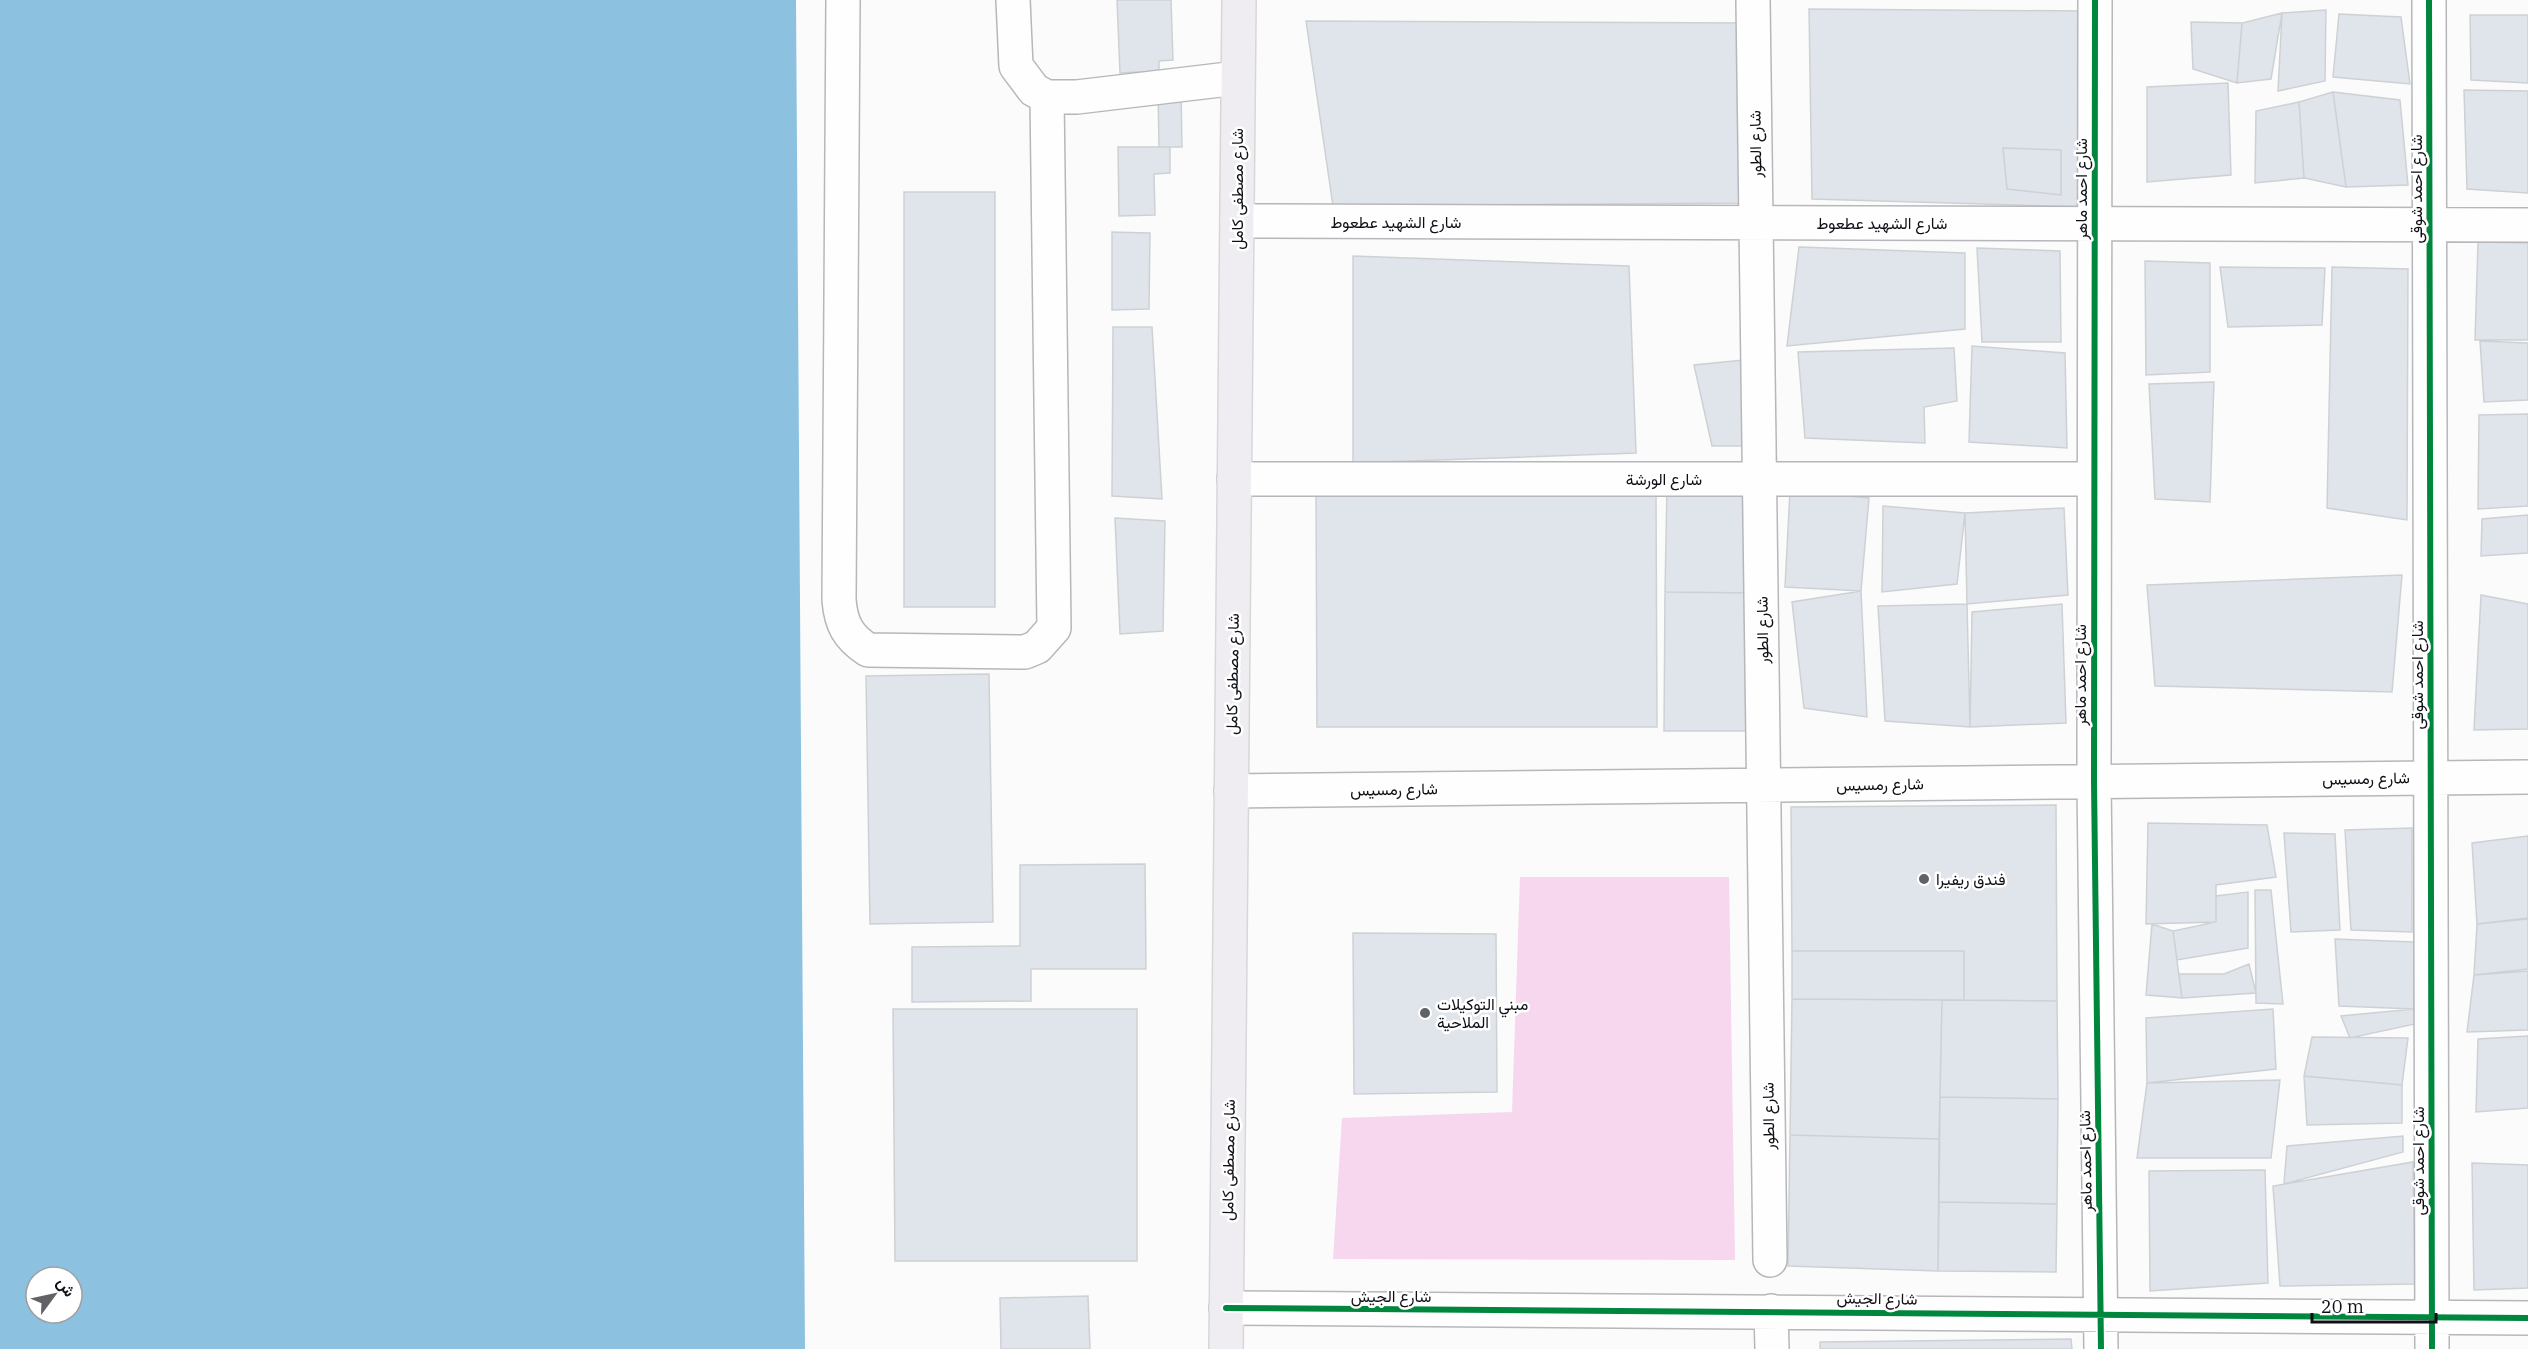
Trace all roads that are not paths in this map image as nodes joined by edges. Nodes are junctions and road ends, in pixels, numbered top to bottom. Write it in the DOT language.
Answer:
graph roads {
  1 [pos="843,0"];
  2 [pos="1013,0"];
  3 [pos="1239,0"];
  4 [pos="1753,0"];
  5 [pos="2095,0"];
  6 [pos="2429,0"];
  7 [pos="1237,78"];
  8 [pos="1047,97"];
  9 [pos="1237,221"];
  10 [pos="1756,223"];
  11 [pos="2094,223"];
  12 [pos="2429,224"];
  13 [pos="2528,225"];
  14 [pos="1234,479"];
  15 [pos="1761,479"];
  16 [pos="2094,479"];
  17 [pos="2430,777"];
  18 [pos="2528,777"];
  19 [pos="2094,782"];
  20 [pos="1764,785"];
  21 [pos="1231,791"];
  22 [pos="1770,1260"];
  23 [pos="1226,1308"];
  24 [pos="1771,1311"];
  25 [pos="2100,1314"];
  26 [pos="2528,1318"];
  27 [pos="2432,1333"];
  28 [pos="1226,1349"];
  29 [pos="1772,1349"];
  30 [pos="2101,1349"];
  1 -- 8 [label="street"];
  2 -- 8 [label="street"];
  3 -- 7 [label="main road, شارع مصطفى كامل"];
  4 -- 10 [label="street, شارع الطور"];
  5 -- 11 [label="street, شارع احمد ماهر"];
  6 -- 12 [label="street, شارع احمد شوقى"];
  7 -- 8 [label="street"];
  7 -- 9 [label="main road, شارع مصطفى كامل"];
  9 -- 10 [label="street, شارع الشهيد عطعوط"];
  9 -- 14 [label="main road, شارع مصطفى كامل"];
  10 -- 11 [label="street, شارع الشهيد عطعوط"];
  10 -- 15 [label="street, شارع الطور"];
  11 -- 12 [label="street, شارع الشهيد عطعوط"];
  11 -- 16 [label="street, شارع احمد ماهر"];
  12 -- 13 [label="street, شارع الشهيد عطعوط"];
  12 -- 17 [label="street, شارع احمد شوقى"];
  14 -- 15 [label="street, شارع الورشة"];
  14 -- 21 [label="main road, شارع مصطفى كامل"];
  15 -- 16 [label="street, شارع الورشة"];
  15 -- 20 [label="street, شارع الطور"];
  16 -- 19 [label="street, شارع احمد ماهر"];
  17 -- 18 [label="street, شارع رمسيس"];
  17 -- 19 [label="street, شارع رمسيس"];
  17 -- 27 [label="street, شارع احمد شوقى"];
  19 -- 20 [label="street, شارع رمسيس"];
  19 -- 25 [label="street, شارع احمد ماهر"];
  20 -- 21 [label="street, شارع رمسيس"];
  20 -- 22 [label="street, شارع الطور"];
  21 -- 23 [label="main road, شارع مصطفى كامل"];
  23 -- 24 [label="street, شارع الجيش"];
  23 -- 28 [label="main road, شارع مصطفى كامل"];
  24 -- 25 [label="street, شارع الجيش"];
  24 -- 29 [label="street"];
  25 -- 27 [label="street, شارع الجيش"];
  25 -- 30 [label="street, شارع احمد ماهر"];
  26 -- 27 [label="street, شارع الجيش"];
}
